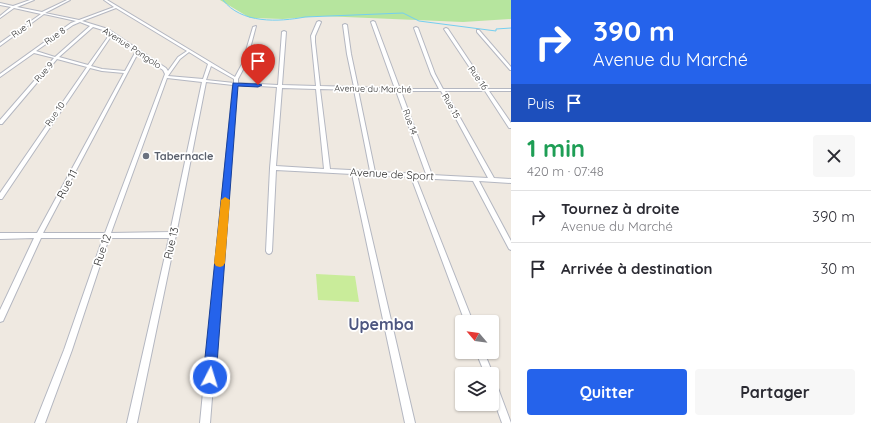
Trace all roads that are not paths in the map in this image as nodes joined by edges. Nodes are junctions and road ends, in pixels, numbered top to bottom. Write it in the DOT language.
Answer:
graph roads {
  1 [pos="6,0"];
  2 [pos="33,0"];
  3 [pos="70,0"];
  4 [pos="107,0"];
  5 [pos="0,3"];
  6 [pos="13,7"];
  7 [pos="116,7"];
  8 [pos="43,13"];
  9 [pos="0,17"];
  10 [pos="78,21"];
  11 [pos="319,22"];
  12 [pos="373,22"];
  13 [pos="92,25"];
  14 [pos="345,25"];
  15 [pos="256,27"];
  16 [pos="416,28"];
  17 [pos="446,29"];
  18 [pos="478,31"];
  19 [pos="284,32"];
  20 [pos="112,33"];
  21 [pos="0,45"];
  22 [pos="189,51"];
  23 [pos="34,52"];
  24 [pos="137,52"];
  25 [pos="56,58"];
  26 [pos="210,64"];
  27 [pos="88,67"];
  28 [pos="511,69"];
  29 [pos="126,72"];
  30 [pos="0,76"];
  31 [pos="167,76"];
  32 [pos="204,81"];
  33 [pos="235,82"];
  34 [pos="278,86"];
  35 [pos="318,87"];
  36 [pos="356,88"];
  37 [pos="441,89"];
  38 [pos="485,89"];
  39 [pos="399,90"];
  40 [pos="511,90"];
  41 [pos="0,123"];
  42 [pos="511,127"];
  43 [pos="273,168"];
  44 [pos="328,170"];
  45 [pos="354,172"];
  46 [pos="372,173"];
  47 [pos="413,176"];
  48 [pos="430,177"];
  49 [pos="475,179"];
  50 [pos="492,180"];
  51 [pos="511,181"];
  52 [pos="0,197"];
  53 [pos="39,235"];
  54 [pos="107,235"];
  55 [pos="173,235"];
  56 [pos="0,236"];
  57 [pos="511,247"];
  58 [pos="269,251"];
  59 [pos="466,315"];
  60 [pos="0,318"];
  61 [pos="499,402"];
  62 [pos="40,423"];
  63 [pos="132,423"];
  64 [pos="206,423"];
  65 [pos="410,423"];
  66 [pos="507,423"];
  1 -- 5 [label="street"];
  2 -- 6 [label="street"];
  3 -- 8 [label="street, Rue 7"];
  4 -- 7 [label="street"];
  5 -- 6 [label="street, Avenue Pongolo"];
  6 -- 8 [label="street, Avenue Pongolo"];
  6 -- 9 [label="street"];
  7 -- 10 [label="street, Rue 8"];
  7 -- 22 [label="street"];
  8 -- 10 [label="street, Avenue Pongolo"];
  8 -- 21 [label="street, Rue 7"];
  10 -- 13 [label="street, Avenue Pongolo"];
  10 -- 23 [label="street, Rue 8"];
  11 -- 35 [label="street"];
  12 -- 39 [label="street, Rue 14"];
  13 -- 20 [label="street, Avenue Pongolo"];
  13 -- 25 [label="street, Rue 9"];
  14 -- 36 [label="street"];
  15 -- 33 [label="street"];
  16 -- 37 [label="street, Rue 15"];
  17 -- 38 [label="street, Rue 16"];
  18 -- 28 [label="street"];
  19 -- 34 [label="street"];
  20 -- 24 [label="street, Avenue Pongolo"];
  20 -- 27 [label="street, Rue 10"];
  22 -- 26 [label="street"];
  22 -- 31 [label="street, Rue 12"];
  23 -- 25 [label="street"];
  23 -- 30 [label="street, Rue 8"];
  24 -- 29 [label="street, Rue 11"];
  24 -- 31 [label="street, Avenue Pongolo"];
  25 -- 27 [label="street"];
  25 -- 41 [label="street, Rue 9"];
  26 -- 32 [label="street, Rue 13"];
  26 -- 33 [label="street"];
  27 -- 29 [label="street"];
  27 -- 52 [label="street, Rue 10"];
  29 -- 53 [label="street, Rue 11"];
  31 -- 32 [label="street, Avenue Pongolo"];
  31 -- 54 [label="street, Rue 12"];
  32 -- 33 [label="street, Avenue Pongolo"];
  32 -- 55 [label="street, Rue 13"];
  33 -- 34 [label="street, Avenue du Marché"];
  33 -- 64 [label="street"];
  34 -- 35 [label="street, Avenue du Marché"];
  34 -- 43 [label="street"];
  35 -- 36 [label="street, Avenue du Marché"];
  35 -- 44 [label="street"];
  36 -- 39 [label="street, Avenue du Marché"];
  36 -- 46 [label="street"];
  37 -- 38 [label="street, Avenue du Marché"];
  37 -- 39 [label="street, Avenue du Marché"];
  37 -- 50 [label="street, Rue 15"];
  38 -- 40 [label="street, Avenue du Marché"];
  38 -- 42 [label="street, Rue 16"];
  39 -- 48 [label="street, Rue 14"];
  43 -- 44 [label="street, Avenue de Sport"];
  43 -- 58 [label="street"];
  44 -- 45 [label="street, Avenue de Sport"];
  45 -- 46 [label="street, Avenue de Sport"];
  45 -- 65 [label="street"];
  46 -- 47 [label="street, Avenue de Sport"];
  47 -- 48 [label="street, Avenue de Sport"];
  47 -- 59 [label="street"];
  48 -- 49 [label="street, Avenue de Sport"];
  49 -- 50 [label="street, Avenue de Sport"];
  49 -- 57 [label="street"];
  50 -- 51 [label="street, Avenue de Sport"];
  53 -- 54 [label="street"];
  53 -- 56 [label="street"];
  53 -- 60 [label="street, Rue 11"];
  54 -- 55 [label="street"];
  54 -- 62 [label="street, Rue 12"];
  55 -- 63 [label="street, Rue 13"];
  61 -- 66 [label="street"];
}
